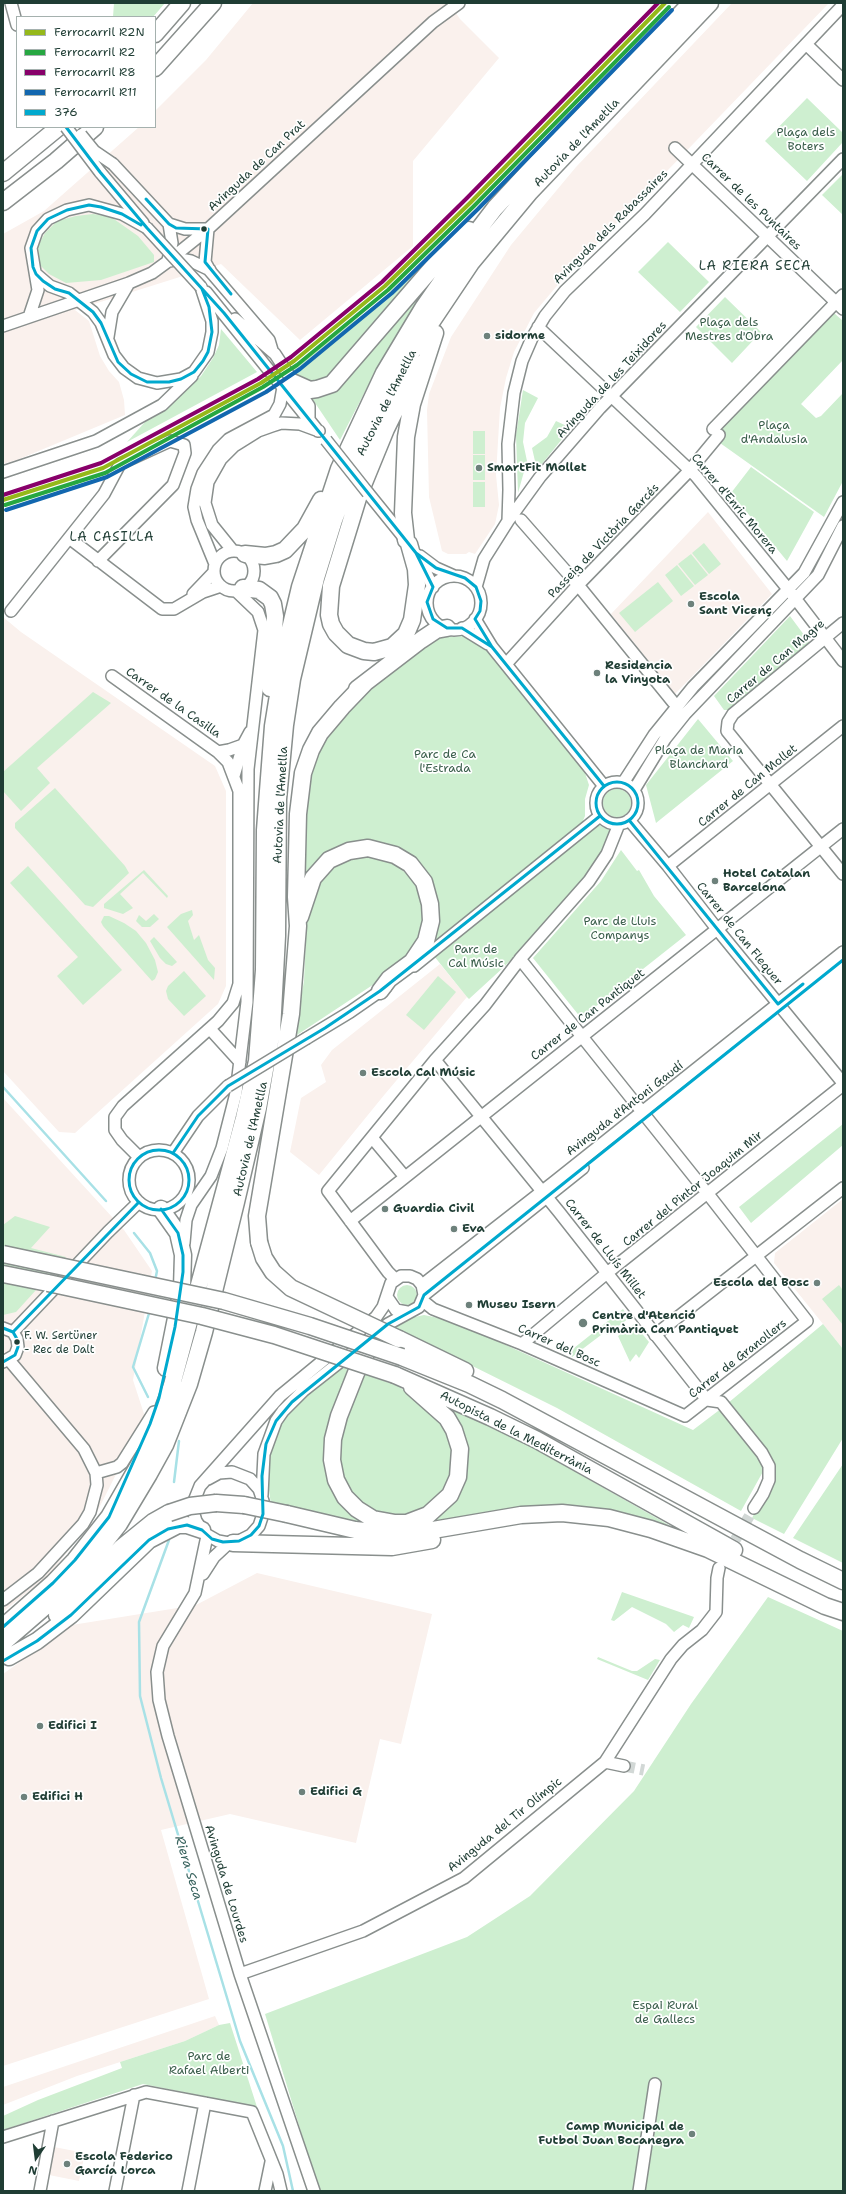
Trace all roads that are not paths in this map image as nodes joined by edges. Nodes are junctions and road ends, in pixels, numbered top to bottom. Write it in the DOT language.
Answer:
graph roads {
  1 [pos="11,3"];
  2 [pos="182,3"];
  3 [pos="213,3"];
  4 [pos="459,3"];
  5 [pos="690,3"];
  6 [pos="710,3"];
  7 [pos="843,5"];
  8 [pos="16,21"];
  9 [pos="156,33"];
  10 [pos="806,44"];
  11 [pos="156,67"];
  12 [pos="843,80"];
  13 [pos="58,128"];
  14 [pos="67,128"];
  15 [pos="75,128"];
  16 [pos="93,128"];
  17 [pos="675,148"];
  18 [pos="843,158"];
  19 [pos="692,164"];
  20 [pos="3,173"];
  21 [pos="530,192"];
  22 [pos="3,202"];
  23 [pos="495,208"];
  24 [pos="169,224"];
  25 [pos="147,228"];
  26 [pos="208,229"];
  27 [pos="768,237"];
  28 [pos="167,262"];
  29 [pos="210,271"];
  30 [pos="36,274"];
  31 [pos="129,283"];
  32 [pos="202,287"];
  33 [pos="77,299"];
  34 [pos="841,302"];
  35 [pos="224,313"];
  36 [pos="29,317"];
  37 [pos="3,326"];
  38 [pos="538,327"];
  39 [pos="435,334"];
  40 [pos="108,340"];
  41 [pos="273,352"];
  42 [pos="194,372"];
  43 [pos="285,380"];
  44 [pos="613,396"];
  45 [pos="322,435"];
  46 [pos="339,469"];
  47 [pos="690,470"];
  48 [pos="3,472"];
  49 [pos="843,502"];
  50 [pos="522,520"];
  51 [pos="508,521"];
  52 [pos="843,526"];
  53 [pos="69,538"];
  54 [pos="410,546"];
  55 [pos="239,552"];
  56 [pos="98,561"];
  57 [pos="214,568"];
  58 [pos="454,576"];
  59 [pos="578,585"];
  60 [pos="221,586"];
  61 [pos="433,587"];
  62 [pos="476,587"];
  63 [pos="788,589"];
  64 [pos="240,590"];
  65 [pos="796,599"];
  66 [pos="185,603"];
  67 [pos="11,611"];
  68 [pos="475,619"];
  69 [pos="843,623"];
  70 [pos="455,628"];
  71 [pos="825,638"];
  72 [pos="492,646"];
  73 [pos="843,661"];
  74 [pos="506,664"];
  75 [pos="112,676"];
  76 [pos="366,682"];
  77 [pos="673,702"];
  78 [pos="273,726"];
  79 [pos="843,726"];
  80 [pos="252,728"];
  81 [pos="242,745"];
  82 [pos="218,752"];
  83 [pos="234,776"];
  84 [pos="623,783"];
  85 [pos="771,784"];
  86 [pos="604,786"];
  87 [pos="634,790"];
  88 [pos="600,816"];
  89 [pos="624,822"];
  90 [pos="843,829"];
  91 [pos="278,835"];
  92 [pos="821,847"];
  93 [pos="668,866"];
  94 [pos="843,874"];
  95 [pos="298,926"];
  96 [pos="717,929"];
  97 [pos="843,952"];
  98 [pos="520,959"];
  99 [pos="843,960"];
  100 [pos="380,991"];
  101 [pos="781,1006"];
  102 [pos="210,1029"];
  103 [pos="582,1037"];
  104 [pos="435,1060"];
  105 [pos="240,1062"];
  106 [pos="843,1084"];
  107 [pos="645,1115"];
  108 [pos="482,1116"];
  109 [pos="374,1140"];
  110 [pos="173,1153"];
  111 [pos="139,1158"];
  112 [pos="405,1177"];
  113 [pos="843,1188"];
  114 [pos="705,1191"];
  115 [pos="544,1194"];
  116 [pos="139,1202"];
  117 [pos="161,1209"];
  118 [pos="350,1221"];
  119 [pos="3,1254"];
  120 [pos="183,1255"];
  121 [pos="758,1255"];
  122 [pos="607,1273"];
  123 [pos="3,1274"];
  124 [pos="396,1279"];
  125 [pos="423,1294"];
  126 [pos="387,1297"];
  127 [pos="407,1312"];
  128 [pos="8,1330"];
  129 [pos="655,1335"];
  130 [pos="375,1336"];
  131 [pos="522,1344"];
  132 [pos="6,1361"];
  133 [pos="395,1375"];
  134 [pos="707,1400"];
  135 [pos="154,1412"];
  136 [pos="685,1416"];
  137 [pos="96,1473"];
  138 [pos="208,1479"];
  139 [pos="262,1495"];
  140 [pos="754,1508"];
  141 [pos="110,1517"];
  142 [pos="498,1518"];
  143 [pos="744,1530"];
  144 [pos="205,1533"];
  145 [pos="231,1543"];
  146 [pos="751,1564"];
  147 [pos="719,1568"];
  148 [pos="843,1581"];
  149 [pos="197,1586"];
  150 [pos="3,1600"];
  151 [pos="843,1611"];
  152 [pos="3,1627"];
  153 [pos="5,1654"];
  154 [pos="605,1762"];
  155 [pos="624,1766"];
  156 [pos="240,1974"];
  157 [pos="655,2084"];
  158 [pos="134,2095"];
  159 [pos="205,2103"];
  160 [pos="53,2121"];
  161 [pos="3,2137"];
  162 [pos="271,2162"];
  163 [pos="40,2191"];
  164 [pos="115,2191"];
  165 [pos="188,2191"];
  166 [pos="265,2191"];
  167 [pos="281,2191"];
  168 [pos="314,2191"];
  169 [pos="639,2191"];
  1 -- 8 [label="street"];
  2 -- 9 [label="highway"];
  3 -- 11 [label="highway"];
  4 -- 26 [label="street, Avinguda de Can Prat"];
  5 -- 23 [label="highway, Autovia de l'Ametlla"];
  6 -- 21 [label="highway, Autovia de l'Ametlla"];
  7 -- 10 [label="street, Avinguda dels Rabassaires"];
  10 -- 12 [label="street"];
  10 -- 19 [label="street, Avinguda dels Rabassaires"];
  13 -- 20 [label="highway"];
  14 -- 25 [label="street, bridge"];
  15 -- 24 [label="street, bridge"];
  16 -- 22 [label="highway"];
  17 -- 19 [label="street, Carrer de les Puntaires"];
  18 -- 27 [label="street, Avinguda de les Teixidores"];
  19 -- 27 [label="street, Carrer de les Puntaires"];
  19 -- 38 [label="street, Avinguda dels Rabassaires"];
  21 -- 39 [label="highway"];
  21 -- 91 [label="highway, Autovia de l'Ametlla"];
  23 -- 43 [label="highway"];
  23 -- 46 [label="highway, Autovia de l'Ametlla"];
  24 -- 26 [label="street"];
  24 -- 28 [label="street"];
  25 -- 30 [label="street"];
  25 -- 32 [label="street, bridge"];
  26 -- 28 [label="street, Avinguda de Can Prat"];
  26 -- 29 [label="street"];
  27 -- 34 [label="street, Carrer de les Puntaires"];
  27 -- 44 [label="street, Avinguda de les Teixidores"];
  28 -- 29 [label="street"];
  28 -- 31 [label="street, Avinguda de Can Prat"];
  29 -- 41 [label="street"];
  30 -- 33 [label="street"];
  30 -- 36 [label="street"];
  31 -- 33 [label="street, Avinguda de Can Prat"];
  31 -- 40 [label="street"];
  32 -- 35 [label="street"];
  32 -- 42 [label="street"];
  33 -- 36 [label="street, Avinguda de Can Prat"];
  33 -- 40 [label="street"];
  34 -- 47 [label="street, Passeig de Victòria Garcés"];
  35 -- 41 [label="street"];
  35 -- 43 [label="street"];
  36 -- 37 [label="street, Avinguda de Can Prat"];
  38 -- 44 [label="street, Carrer d'Enric Morera"];
  38 -- 51 [label="street, Avinguda dels Rabassaires"];
  39 -- 54 [label="highway"];
  39 -- 54 [label="highway"];
  40 -- 42 [label="street"];
  41 -- 43 [label="street"];
  42 -- 48 [label="street"];
  43 -- 45 [label="street"];
  43 -- 57 [label="street"];
  44 -- 47 [label="street, Carrer d'Enric Morera"];
  44 -- 51 [label="street, Avinguda de les Teixidores"];
  45 -- 54 [label="street, bridge"];
  45 -- 55 [label="street"];
  46 -- 55 [label="highway"];
  46 -- 78 [label="highway, Autovia de l'Ametlla"];
  47 -- 59 [label="street, Passeig de Victòria Garcés"];
  47 -- 63 [label="street, Carrer d'Enric Morera"];
  49 -- 63 [label="street"];
  50 -- 59 [label="street"];
  51 -- 62 [label="street, Avinguda de les Teixidores"];
  52 -- 65 [label="street"];
  53 -- 56 [label="street"];
  53 -- 56 [label="street"];
  53 -- 67 [label="street"];
  54 -- 58 [label="street"];
  54 -- 61 [label="street"];
  55 -- 57 [label="street"];
  55 -- 64 [label="street"];
  56 -- 66 [label="street"];
  57 -- 60 [label="street"];
  57 -- 66 [label="street"];
  58 -- 61 [label="street"];
  58 -- 62 [label="street"];
  59 -- 74 [label="street, Passeig de Victòria Garcés"];
  59 -- 77 [label="street"];
  60 -- 64 [label="street"];
  60 -- 66 [label="street"];
  61 -- 70 [label="street"];
  62 -- 68 [label="street"];
  63 -- 65 [label="street, Carrer d'Enric Morera"];
  63 -- 84 [label="street"];
  64 -- 78 [label="highway"];
  64 -- 80 [label="street"];
  65 -- 71 [label="street, Carrer d'Enric Morera"];
  65 -- 87 [label="street"];
  68 -- 70 [label="street"];
  68 -- 72 [label="street"];
  69 -- 71 [label="street, Carrer de Can Magre"];
  70 -- 72 [label="street"];
  70 -- 76 [label="highway"];
  71 -- 73 [label="street, Carrer d'Enric Morera"];
  71 -- 85 [label="street, Carrer de Can Magre"];
  72 -- 74 [label="street"];
  74 -- 86 [label="street"];
  75 -- 82 [label="street, Carrer de la Casilla"];
  76 -- 91 [label="highway"];
  76 -- 95 [label="highway"];
  78 -- 141 [label="highway, Autovia de l'Ametlla"];
  79 -- 85 [label="street, Carrer de Can Mollet"];
  80 -- 81 [label="street"];
  80 -- 105 [label="street"];
  81 -- 82 [label="street, Carrer de la Casilla"];
  81 -- 83 [label="street"];
  82 -- 83 [label="street, Carrer de la Casilla"];
  83 -- 102 [label="street, Carrer de la Casilla"];
  84 -- 86 [label="street"];
  84 -- 87 [label="street"];
  85 -- 92 [label="street"];
  85 -- 93 [label="street, Carrer de Can Mollet"];
  86 -- 88 [label="street"];
  87 -- 89 [label="street"];
  88 -- 89 [label="street"];
  88 -- 100 [label="street"];
  89 -- 93 [label="street, Carrer de Can Flequer"];
  89 -- 98 [label="street"];
  90 -- 92 [label="street, Carrer de Can Pantiquet"];
  91 -- 153 [label="highway, Autovia de l'Ametlla"];
  92 -- 94 [label="street"];
  92 -- 96 [label="street, Carrer de Can Pantiquet"];
  93 -- 96 [label="street, Carrer de Can Flequer"];
  95 -- 100 [label="highway"];
  95 -- 143 [label="highway, bridge"];
  96 -- 101 [label="street, Carrer de Can Flequer"];
  96 -- 103 [label="street, Carrer de Can Pantiquet"];
  97 -- 101 [label="street, Avinguda d'Antoni Gaudí"];
  98 -- 103 [label="street"];
  98 -- 104 [label="street"];
  99 -- 101 [label="street, Avinguda d'Antoni Gaudí"];
  100 -- 110 [label="street, bridge"];
  101 -- 106 [label="street, Carrer de Can Flequer"];
  101 -- 107 [label="street, Avinguda d'Antoni Gaudí"];
  102 -- 105 [label="street"];
  102 -- 111 [label="street, Carrer de la Casilla"];
  103 -- 107 [label="street"];
  103 -- 108 [label="street, Carrer de Can Pantiquet"];
  104 -- 108 [label="street, Carrer de Lluís Millet"];
  104 -- 118 [label="street"];
  105 -- 120 [label="street"];
  106 -- 114 [label="street, Carrer del Pintor Joaquim Mir"];
  107 -- 114 [label="street"];
  107 -- 115 [label="street, Avinguda d'Antoni Gaudí"];
  108 -- 112 [label="street, Carrer de Can Pantiquet"];
  108 -- 115 [label="street, Carrer de Lluís Millet"];
  109 -- 112 [label="street"];
  110 -- 111 [label="street"];
  110 -- 117 [label="street"];
  111 -- 116 [label="street"];
  112 -- 118 [label="street, Carrer de Can Pantiquet"];
  113 -- 121 [label="street"];
  114 -- 121 [label="street"];
  114 -- 122 [label="street, Carrer del Pintor Joaquim Mir"];
  115 -- 122 [label="street, Carrer de Lluís Millet"];
  115 -- 125 [label="street, Avinguda d'Antoni Gaudí"];
  116 -- 117 [label="street"];
  116 -- 128 [label="street"];
  117 -- 120 [label="highway"];
  118 -- 124 [label="street"];
  119 -- 143 [label="highway, Autopista de la Mediterrània, bridge"];
  120 -- 135 [label="highway"];
  121 -- 129 [label="street"];
  121 -- 134 [label="street, Carrer de Granollers"];
  122 -- 129 [label="street, Carrer de Lluís Millet"];
  122 -- 131 [label="street, Carrer del Pintor Joaquim Mir"];
  123 -- 133 [label="highway, Autopista de la Mediterrània, bridge"];
  124 -- 125 [label="street"];
  124 -- 126 [label="street"];
  125 -- 127 [label="street"];
  125 -- 131 [label="street, Carrer del Bosc"];
  126 -- 127 [label="street"];
  126 -- 138 [label="street"];
  127 -- 130 [label="street"];
  128 -- 132 [label="street"];
  129 -- 134 [label="street, Carrer de Lluís Millet"];
  130 -- 133 [label="highway"];
  130 -- 139 [label="street"];
  131 -- 136 [label="street, Carrer del Bosc"];
  132 -- 137 [label="street"];
  133 -- 146 [label="highway, Autopista de la Mediterrània"];
  134 -- 136 [label="street, Carrer de Granollers"];
  134 -- 140 [label="street"];
  135 -- 137 [label="street"];
  135 -- 141 [label="highway"];
  137 -- 150 [label="street"];
  138 -- 139 [label="street"];
  138 -- 144 [label="street"];
  139 -- 145 [label="street"];
  141 -- 152 [label="highway, Autovia de l'Ametlla"];
  142 -- 145 [label="highway"];
  142 -- 146 [label="highway"];
  142 -- 153 [label="highway, bridge"];
  143 -- 148 [label="highway, Autopista de la Mediterrània"];
  144 -- 145 [label="street"];
  144 -- 149 [label="street, Avinguda de Lourdes"];
  144 -- 153 [label="highway"];
  145 -- 149 [label="street, Avinguda de Lourdes"];
  146 -- 151 [label="highway, Autopista de la Mediterrània"];
  147 -- 154 [label="street, Avinguda del Tir Olímpic"];
  149 -- 156 [label="street, Avinguda de Lourdes"];
  154 -- 155 [label="street"];
  154 -- 156 [label="street, Avinguda del Tir Olímpic"];
  156 -- 168 [label="street, Avinguda de Lourdes"];
  157 -- 169 [label="street"];
  158 -- 159 [label="street"];
  158 -- 160 [label="street"];
  158 -- 164 [label="street"];
  159 -- 162 [label="street"];
  159 -- 165 [label="street"];
  160 -- 161 [label="street"];
  160 -- 163 [label="street"];
  162 -- 166 [label="street"];
  162 -- 167 [label="street"];
}
